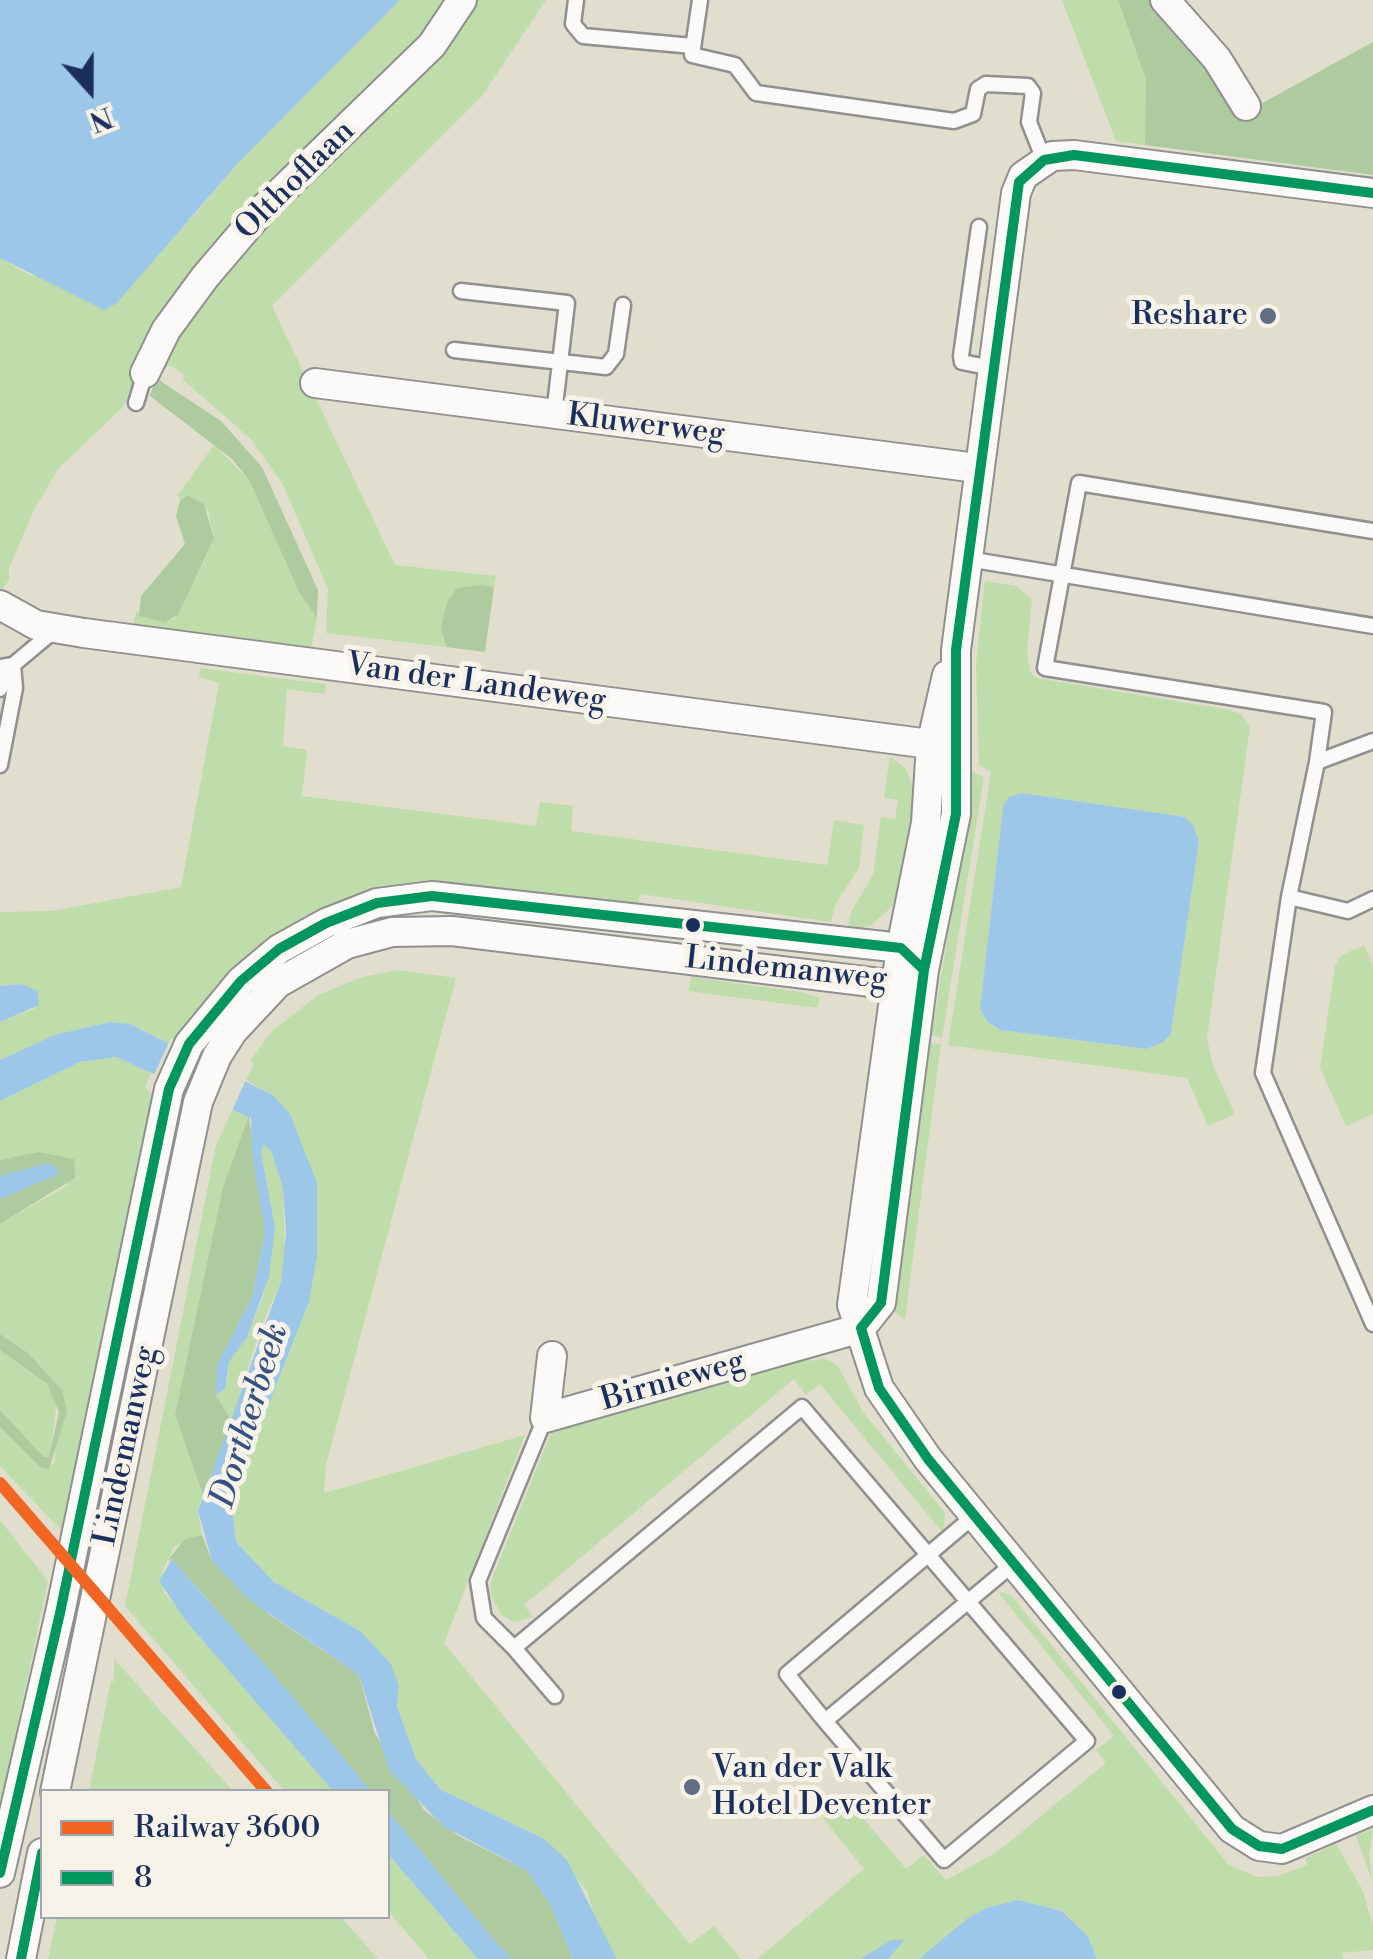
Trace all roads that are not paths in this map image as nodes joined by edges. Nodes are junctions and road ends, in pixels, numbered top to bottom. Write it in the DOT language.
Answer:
graph roads {
  1 [pos="462,0"];
  2 [pos="576,0"];
  3 [pos="700,0"];
  4 [pos="1165,0"];
  5 [pos="693,46"];
  6 [pos="1246,106"];
  7 [pos="1044,160"];
  8 [pos="1373,194"];
  9 [pos="979,228"];
  10 [pos="461,291"];
  11 [pos="623,305"];
  12 [pos="454,350"];
  13 [pos="562,364"];
  14 [pos="992,368"];
  15 [pos="145,373"];
  16 [pos="315,383"];
  17 [pos="136,403"];
  18 [pos="554,414"];
  19 [pos="977,468"];
  20 [pos="1373,531"];
  21 [pos="968,559"];
  22 [pos="1059,574"];
  23 [pos="0,604"];
  24 [pos="1373,626"];
  25 [pos="56,629"];
  26 [pos="7,666"];
  27 [pos="0,689"];
  28 [pos="1373,741"];
  29 [pos="944,746"];
  30 [pos="1316,762"];
  31 [pos="0,765"];
  32 [pos="1289,897"];
  33 [pos="1373,900"];
  34 [pos="901,948"];
  35 [pos="924,970"];
  36 [pos="896,985"];
  37 [pos="1373,1324"];
  38 [pos="861,1328"];
  39 [pos="552,1356"];
  40 [pos="546,1418"];
  41 [pos="974,1516"];
  42 [pos="926,1556"];
  43 [pos="1013,1564"];
  44 [pos="967,1602"];
  45 [pos="514,1648"];
  46 [pos="554,1696"];
  47 [pos="825,1721"];
  48 [pos="56,1789"];
  49 [pos="1373,1810"];
  50 [pos="40,1863"];
  51 [pos="0,1873"];
  52 [pos="20,1959"];
  1 -- 15 [label="street, Olthoflaan"];
  2 -- 5 [label="lane"];
  3 -- 5 [label="lane"];
  4 -- 6 [label="street"];
  5 -- 7 [label="lane"];
  7 -- 8 [label="street"];
  7 -- 14 [label="street"];
  9 -- 14 [label="lane"];
  10 -- 13 [label="lane"];
  11 -- 13 [label="lane"];
  12 -- 13 [label="lane"];
  13 -- 18 [label="lane"];
  14 -- 19 [label="street"];
  15 -- 17 [label="lane"];
  16 -- 18 [label="street, Kluwerweg"];
  18 -- 19 [label="street, Kluwerweg"];
  19 -- 21 [label="street"];
  20 -- 22 [label="lane"];
  21 -- 22 [label="lane"];
  21 -- 29 [label="street"];
  22 -- 24 [label="lane"];
  22 -- 30 [label="lane"];
  23 -- 25 [label="street, Van der Landeweg"];
  25 -- 26 [label="lane"];
  25 -- 29 [label="street, Van der Landeweg"];
  26 -- 27 [label="lane"];
  26 -- 31 [label="lane"];
  28 -- 30 [label="lane"];
  29 -- 34 [label="street"];
  29 -- 35 [label="street"];
  30 -- 32 [label="lane"];
  32 -- 33 [label="lane"];
  32 -- 37 [label="lane"];
  34 -- 35 [label="street, Lindemanweg"];
  34 -- 36 [label="street"];
  34 -- 51 [label="street, Lindemanweg"];
  35 -- 36 [label="street, Lindemanweg"];
  35 -- 38 [label="street"];
  36 -- 38 [label="street"];
  36 -- 48 [label="street, Lindemanweg"];
  38 -- 40 [label="street, Birnieweg"];
  38 -- 41 [label="street"];
  39 -- 40 [label="street, Birnieweg"];
  40 -- 45 [label="lane"];
  41 -- 42 [label="lane"];
  41 -- 43 [label="street"];
  42 -- 44 [label="lane"];
  42 -- 45 [label="lane"];
  42 -- 47 [label="lane"];
  43 -- 44 [label="lane"];
  43 -- 49 [label="street"];
  44 -- 47 [label="lane"];
  44 -- 47 [label="lane"];
  45 -- 46 [label="lane"];
  50 -- 52 [label="street"];
}
